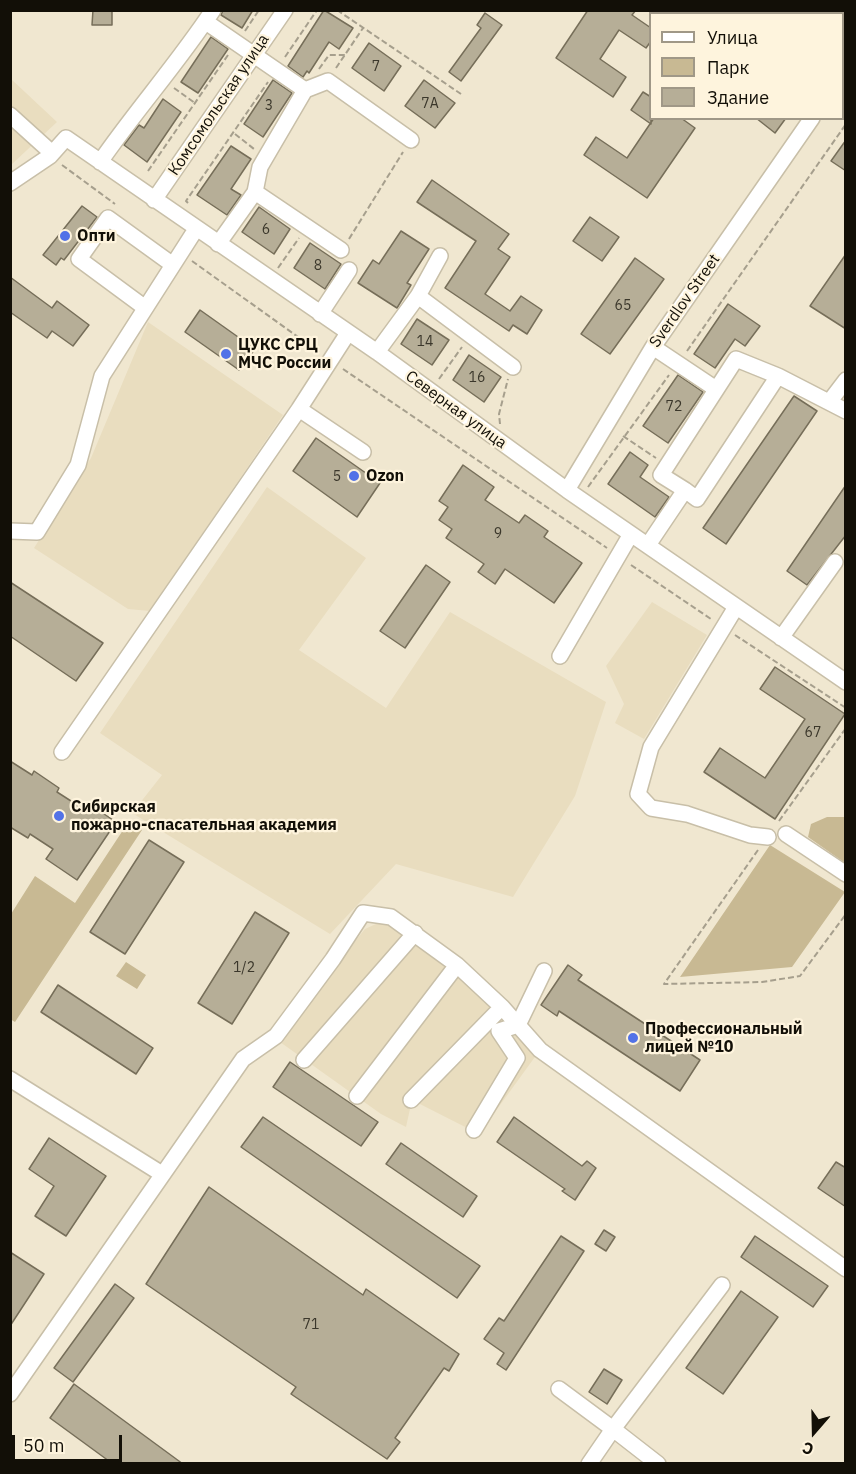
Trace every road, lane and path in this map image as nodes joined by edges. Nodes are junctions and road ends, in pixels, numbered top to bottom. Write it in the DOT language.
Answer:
graph roads {
  1 [pos="259,10"];
  2 [pos="285,10"];
  3 [pos="317,10"];
  4 [pos="337,10"];
  5 [pos="209,16"];
  6 [pos="363,28"];
  7 [pos="237,43"];
  8 [pos="253,54"];
  9 [pos="276,69"];
  10 [pos="164,81"];
  11 [pos="328,81"];
  12 [pos="305,90"];
  13 [pos="461,94"];
  14 [pos="195,103"];
  15 [pos="10,115"];
  16 [pos="811,120"];
  17 [pos="846,124"];
  18 [pos="234,134"];
  19 [pos="411,140"];
  20 [pos="51,154"];
  21 [pos="266,158"];
  22 [pos="100,162"];
  23 [pos="148,171"];
  24 [pos="10,183"];
  25 [pos="255,192"];
  26 [pos="154,200"];
  27 [pos="115,204"];
  28 [pos="195,207"];
  29 [pos="196,229"];
  30 [pos="306,229"];
  31 [pos="218,244"];
  32 [pos="341,250"];
  33 [pos="440,256"];
  34 [pos="177,259"];
  35 [pos="270,262"];
  36 [pos="278,268"];
  37 [pos="349,270"];
  38 [pos="286,274"];
  39 [pos="417,296"];
  40 [pos="144,307"];
  41 [pos="320,314"];
  42 [pos="348,333"];
  43 [pos="471,334"];
  44 [pos="653,347"];
  45 [pos="377,352"];
  46 [pos="332,361"];
  47 [pos="679,362"];
  48 [pos="513,367"];
  49 [pos="778,376"];
  50 [pos="846,380"];
  51 [pos="437,381"];
  52 [pos="716,389"];
  53 [pos="830,401"];
  54 [pos="299,409"];
  55 [pos="846,411"];
  56 [pos="491,420"];
  57 [pos="624,436"];
  58 [pos="363,452"];
  59 [pos="661,461"];
  60 [pos="571,484"];
  61 [pos="685,490"];
  62 [pos="10,531"];
  63 [pos="631,534"];
  64 [pos="648,545"];
  65 [pos="612,551"];
  66 [pos="835,562"];
  67 [pos="736,607"];
  68 [pos="781,638"];
  69 [pos="560,656"];
  70 [pos="846,682"];
  71 [pos="846,728"];
  72 [pos="62,753"];
  73 [pos="786,834"];
  74 [pos="768,837"];
  75 [pos="846,874"];
  76 [pos="846,914"];
  77 [pos="415,933"];
  78 [pos="457,964"];
  79 [pos="544,971"];
  80 [pos="502,1008"];
  81 [pos="518,1025"];
  82 [pos="304,1060"];
  83 [pos="10,1078"];
  84 [pos="357,1096"];
  85 [pos="411,1100"];
  86 [pos="474,1130"];
  87 [pos="162,1174"];
  88 [pos="846,1269"];
  89 [pos="722,1285"];
  90 [pos="559,1389"];
  91 [pos="10,1394"];
  92 [pos="613,1429"];
  93 [pos="589,1464"];
  94 [pos="658,1464"];
  1 -- 7 [label="path"];
  2 -- 8 [label="street, Комсомольская улица"];
  3 -- 9 [label="path"];
  4 -- 6 [label="path"];
  5 -- 7 [label="street"];
  5 -- 10 [label="street"];
  6 -- 11 [label="path"];
  6 -- 13 [label="path"];
  7 -- 8 [label="street"];
  7 -- 14 [label="path"];
  8 -- 9 [label="street"];
  8 -- 26 [label="street, Комсомольская улица"];
  9 -- 12 [label="street"];
  9 -- 18 [label="path"];
  10 -- 14 [label="path"];
  10 -- 22 [label="street"];
  11 -- 12 [label="street"];
  11 -- 19 [label="street"];
  12 -- 21 [label="street"];
  14 -- 23 [label="path"];
  15 -- 20 [label="street"];
  16 -- 44 [label="street, Sverdlov Street"];
  17 -- 47 [label="path"];
  18 -- 21 [label="path"];
  18 -- 28 [label="path"];
  19 -- 32 [label="path"];
  20 -- 22 [label="street, Северная улица"];
  20 -- 24 [label="street"];
  20 -- 27 [label="path"];
  21 -- 25 [label="street"];
  22 -- 26 [label="street, Северная улица"];
  25 -- 30 [label="street"];
  25 -- 31 [label="street"];
  26 -- 29 [label="street, Северная улица"];
  29 -- 31 [label="street, Северная улица"];
  29 -- 34 [label="street"];
  30 -- 32 [label="street"];
  30 -- 36 [label="path"];
  31 -- 41 [label="street, Северная улица"];
  33 -- 39 [label="street"];
  34 -- 40 [label="street"];
  34 -- 40 [label="street"];
  34 -- 46 [label="path"];
  35 -- 36 [label="path"];
  36 -- 38 [label="path"];
  37 -- 41 [label="street"];
  39 -- 43 [label="street"];
  39 -- 45 [label="street"];
  40 -- 62 [label="street"];
  41 -- 42 [label="street, Северная улица"];
  42 -- 45 [label="street, Северная улица"];
  42 -- 46 [label="street"];
  43 -- 48 [label="street"];
  43 -- 51 [label="path"];
  44 -- 47 [label="street"];
  44 -- 60 [label="street, Sverdlov Street"];
  45 -- 60 [label="street, Северная улица"];
  46 -- 54 [label="street"];
  46 -- 65 [label="path"];
  47 -- 52 [label="street"];
  47 -- 57 [label="path"];
  48 -- 56 [label="path"];
  49 -- 52 [label="street"];
  49 -- 53 [label="street"];
  49 -- 61 [label="street"];
  50 -- 53 [label="street"];
  52 -- 61 [label="street"];
  53 -- 55 [label="street"];
  54 -- 58 [label="street"];
  54 -- 72 [label="street"];
  57 -- 59 [label="path"];
  57 -- 60 [label="path"];
  60 -- 63 [label="street, Северная улица"];
  61 -- 64 [label="street"];
  63 -- 64 [label="street, Северная улица"];
  63 -- 69 [label="street"];
  64 -- 67 [label="street, Северная улица"];
  66 -- 68 [label="street"];
  67 -- 68 [label="street, Северная улица"];
  67 -- 74 [label="street"];
  68 -- 70 [label="street, Северная улица"];
  71 -- 74 [label="path"];
  73 -- 75 [label="street"];
  74 -- 76 [label="path"];
  77 -- 78 [label="street"];
  77 -- 82 [label="street"];
  77 -- 87 [label="street"];
  78 -- 80 [label="street"];
  78 -- 84 [label="street"];
  79 -- 81 [label="street"];
  80 -- 81 [label="street"];
  80 -- 85 [label="street"];
  81 -- 86 [label="street"];
  81 -- 88 [label="street"];
  83 -- 87 [label="street"];
  87 -- 91 [label="street"];
  89 -- 92 [label="street"];
  90 -- 92 [label="street"];
  92 -- 93 [label="street"];
  92 -- 94 [label="street"];
}
